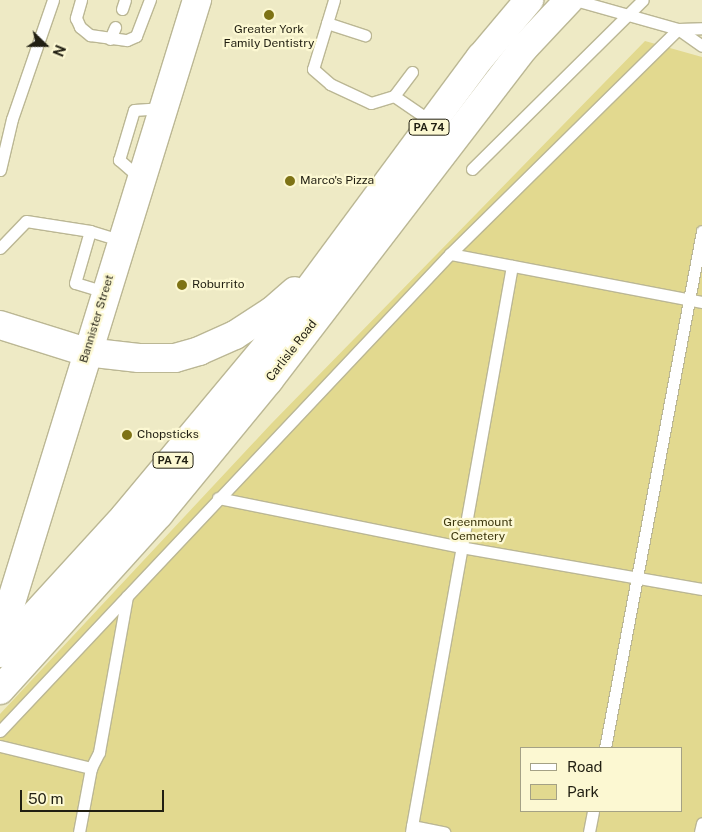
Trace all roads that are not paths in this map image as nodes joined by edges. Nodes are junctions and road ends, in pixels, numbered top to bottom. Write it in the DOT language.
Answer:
graph roads {
  1 [pos="53,0"];
  2 [pos="81,0"];
  3 [pos="150,0"];
  4 [pos="197,0"];
  5 [pos="334,0"];
  6 [pos="529,0"];
  7 [pos="569,0"];
  8 [pos="574,0"];
  9 [pos="643,0"];
  10 [pos="628,15"];
  11 [pos="326,23"];
  12 [pos="115,27"];
  13 [pos="702,28"];
  14 [pos="678,29"];
  15 [pos="366,35"];
  16 [pos="110,39"];
  17 [pos="702,46"];
  18 [pos="412,72"];
  19 [pos="394,96"];
  20 [pos="432,122"];
  21 [pos="472,168"];
  22 [pos="0,170"];
  23 [pos="90,231"];
  24 [pos="702,231"];
  25 [pos="122,241"];
  26 [pos="0,248"];
  27 [pos="450,254"];
  28 [pos="334,257"];
  29 [pos="512,266"];
  30 [pos="106,292"];
  31 [pos="688,299"];
  32 [pos="702,302"];
  33 [pos="0,324"];
  34 [pos="86,352"];
  35 [pos="218,498"];
  36 [pos="461,547"];
  37 [pos="636,577"];
  38 [pos="702,589"];
  39 [pos="127,595"];
  40 [pos="0,638"];
  41 [pos="0,653"];
  42 [pos="0,690"];
  43 [pos="0,731"];
  44 [pos="0,746"];
  45 [pos="605,747"];
  46 [pos="91,768"];
  47 [pos="593,812"];
  48 [pos="702,823"];
  49 [pos="411,829"];
  50 [pos="79,832"];
  51 [pos="444,832"];
  52 [pos="589,832"];
  53 [pos="700,832"];
  1 -- 22 [label="lane"];
  2 -- 16 [label="lane"];
  3 -- 16 [label="lane"];
  4 -- 25 [label="main road, Bannister Street"];
  5 -- 11 [label="lane"];
  6 -- 20 [label="main road, Carlisle Road / PA 74"];
  7 -- 42 [label="main road, Carlisle Road / PA 74"];
  8 -- 10 [label="lane"];
  9 -- 10 [label="lane"];
  10 -- 14 [label="lane"];
  10 -- 21 [label="lane"];
  11 -- 15 [label="lane"];
  11 -- 19 [label="lane"];
  12 -- 16 [label="lane"];
  13 -- 14 [label="lane"];
  14 -- 17 [label="lane"];
  14 -- 27 [label="lane"];
  18 -- 19 [label="lane"];
  19 -- 20 [label="lane"];
  20 -- 28 [label="main road, Carlisle Road / PA 74"];
  23 -- 25 [label="lane"];
  23 -- 26 [label="lane"];
  23 -- 30 [label="lane"];
  24 -- 31 [label="lane"];
  25 -- 30 [label="main road, Bannister Street"];
  27 -- 29 [label="lane"];
  27 -- 35 [label="lane"];
  28 -- 34 [label="main road"];
  28 -- 41 [label="main road, Carlisle Road / PA 74"];
  29 -- 31 [label="lane"];
  29 -- 36 [label="lane"];
  30 -- 34 [label="main road, Bannister Street"];
  31 -- 32 [label="lane"];
  31 -- 37 [label="lane"];
  33 -- 34 [label="main road"];
  34 -- 40 [label="main road, Bannister Street"];
  35 -- 36 [label="lane"];
  35 -- 39 [label="lane"];
  36 -- 37 [label="lane"];
  36 -- 49 [label="lane"];
  37 -- 38 [label="lane"];
  37 -- 45 [label="lane"];
  39 -- 43 [label="lane"];
  39 -- 46 [label="lane"];
  44 -- 46 [label="lane"];
  46 -- 50 [label="lane"];
  47 -- 52 [label="lane"];
  48 -- 53 [label="lane"];
  49 -- 51 [label="lane"];
}
